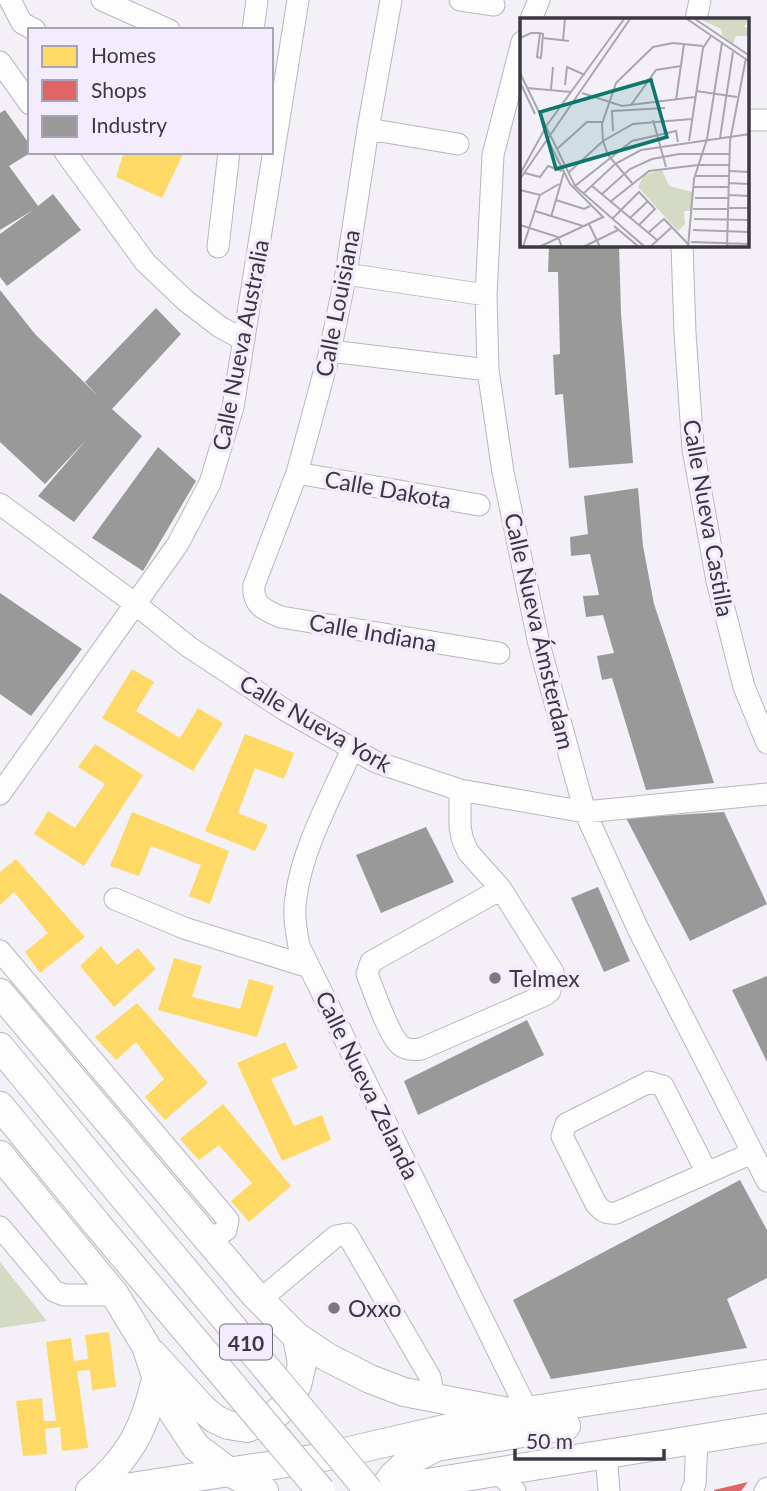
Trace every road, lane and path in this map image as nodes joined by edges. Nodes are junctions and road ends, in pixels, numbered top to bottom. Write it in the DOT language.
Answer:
graph roads {
  1 [pos="10,0"];
  2 [pos="102,0"];
  3 [pos="257,0"];
  4 [pos="298,0"];
  5 [pos="391,0"];
  6 [pos="460,0"];
  7 [pos="538,0"];
  8 [pos="700,0"];
  9 [pos="494,5"];
  10 [pos="531,18"];
  11 [pos="696,18"];
  12 [pos="31,28"];
  13 [pos="165,28"];
  14 [pos="253,28"];
  15 [pos="520,56"];
  16 [pos="0,63"];
  17 [pos="278,78"];
  18 [pos="28,101"];
  19 [pos="512,113"];
  20 [pos="368,129"];
  21 [pos="274,136"];
  22 [pos="458,144"];
  23 [pos="66,154"];
  24 [pos="229,154"];
  25 [pos="271,154"];
  26 [pos="218,247"];
  27 [pos="682,247"];
  28 [pos="346,274"];
  29 [pos="486,295"];
  30 [pos="244,340"];
  31 [pos="330,351"];
  32 [pos="488,370"];
  33 [pos="297,473"];
  34 [pos="0,504"];
  35 [pos="479,505"];
  36 [pos="255,599"];
  37 [pos="134,603"];
  38 [pos="499,653"];
  39 [pos="767,743"];
  40 [pos="352,749"];
  41 [pos="460,790"];
  42 [pos="0,794"];
  43 [pos="767,794"];
  44 [pos="584,812"];
  45 [pos="500,889"];
  46 [pos="115,898"];
  47 [pos="0,951"];
  48 [pos="309,967"];
  49 [pos="0,993"];
  50 [pos="0,1047"];
  51 [pos="0,1106"];
  52 [pos="752,1153"];
  53 [pos="0,1155"];
  54 [pos="707,1173"];
  55 [pos="767,1181"];
  56 [pos="0,1227"];
  57 [pos="209,1240"];
  58 [pos="115,1294"];
  59 [pos="260,1300"];
  60 [pos="298,1337"];
  61 [pos="145,1346"];
  62 [pos="767,1374"];
  63 [pos="156,1379"];
  64 [pos="705,1384"];
  65 [pos="434,1398"];
  66 [pos="521,1412"];
  67 [pos="767,1428"];
  68 [pos="697,1439"];
  69 [pos="606,1454"];
  70 [pos="228,1471"];
  71 [pos="507,1481"];
  72 [pos="446,1485"];
  73 [pos="90,1491"];
  74 [pos="106,1491"];
  75 [pos="264,1491"];
  76 [pos="321,1491"];
  77 [pos="369,1491"];
  78 [pos="381,1491"];
  79 [pos="609,1491"];
  80 [pos="692,1491"];
  1 -- 12 [label="street"];
  2 -- 13 [label="street"];
  3 -- 14 [label="street"];
  4 -- 17 [label="street, Calle Nueva Australia"];
  5 -- 20 [label="street, Calle Louisiana"];
  6 -- 9 [label="street"];
  7 -- 10 [label="street"];
  8 -- 11 [label="street"];
  15 -- 19 [label="street, Calle Nueva Ámsterdam"];
  16 -- 18 [label="street"];
  17 -- 21 [label="street, Calle Nueva Australia"];
  19 -- 29 [label="street, Calle Nueva Ámsterdam"];
  20 -- 22 [label="street"];
  20 -- 28 [label="street, Calle Louisiana"];
  23 -- 30 [label="street"];
  24 -- 26 [label="street"];
  25 -- 30 [label="street, Calle Nueva Australia"];
  27 -- 39 [label="street, Calle Nueva Castilla"];
  28 -- 29 [label="street"];
  28 -- 31 [label="street, Calle Louisiana"];
  29 -- 32 [label="street, Calle Nueva Ámsterdam"];
  30 -- 37 [label="street, Calle Nueva Australia"];
  31 -- 32 [label="street"];
  31 -- 33 [label="street, Calle Louisiana"];
  32 -- 44 [label="street, Calle Nueva Ámsterdam"];
  33 -- 35 [label="street, Calle Dakota"];
  33 -- 36 [label="street, Calle Louisiana"];
  34 -- 37 [label="street, Calle Nueva York"];
  36 -- 38 [label="street, Calle Indiana"];
  37 -- 40 [label="street, Calle Nueva York"];
  37 -- 42 [label="street, Calle Nueva Australia"];
  40 -- 41 [label="street, Calle Nueva York"];
  40 -- 48 [label="street, Calle Nueva Zelanda"];
  41 -- 44 [label="street, Calle Nueva York"];
  41 -- 45 [label="street"];
  43 -- 44 [label="street, Calle Nueva York"];
  44 -- 52 [label="street, Calle Nueva Ámsterdam"];
  45 -- 45 [label="street"];
  46 -- 48 [label="street"];
  47 -- 57 [label="street"];
  48 -- 66 [label="street, Calle Nueva Zelanda"];
  49 -- 57 [label="main road"];
  50 -- 77 [label="main road, 410, bridge"];
  51 -- 76 [label="main road, 410, bridge"];
  52 -- 54 [label="street"];
  52 -- 55 [label="street, Calle Nueva Ámsterdam"];
  53 -- 58 [label="main road"];
  54 -- 54 [label="street"];
  56 -- 58 [label="street"];
  57 -- 59 [label="main road"];
  58 -- 61 [label="main road"];
  59 -- 60 [label="main road"];
  59 -- 65 [label="street"];
  60 -- 61 [label="main road"];
  60 -- 65 [label="main road"];
  61 -- 63 [label="main road"];
  62 -- 64 [label="main road"];
  63 -- 70 [label="main road"];
  63 -- 73 [label="main road"];
  64 -- 66 [label="main road"];
  64 -- 78 [label="main road"];
  65 -- 66 [label="main road"];
  66 -- 70 [label="main road"];
  67 -- 68 [label="main road"];
  68 -- 69 [label="main road"];
  68 -- 80 [label="street"];
  69 -- 71 [label="main road"];
  69 -- 79 [label="street"];
  70 -- 74 [label="main road"];
  70 -- 75 [label="main road"];
  71 -- 72 [label="main road"];
  72 -- 78 [label="main road"];
}
